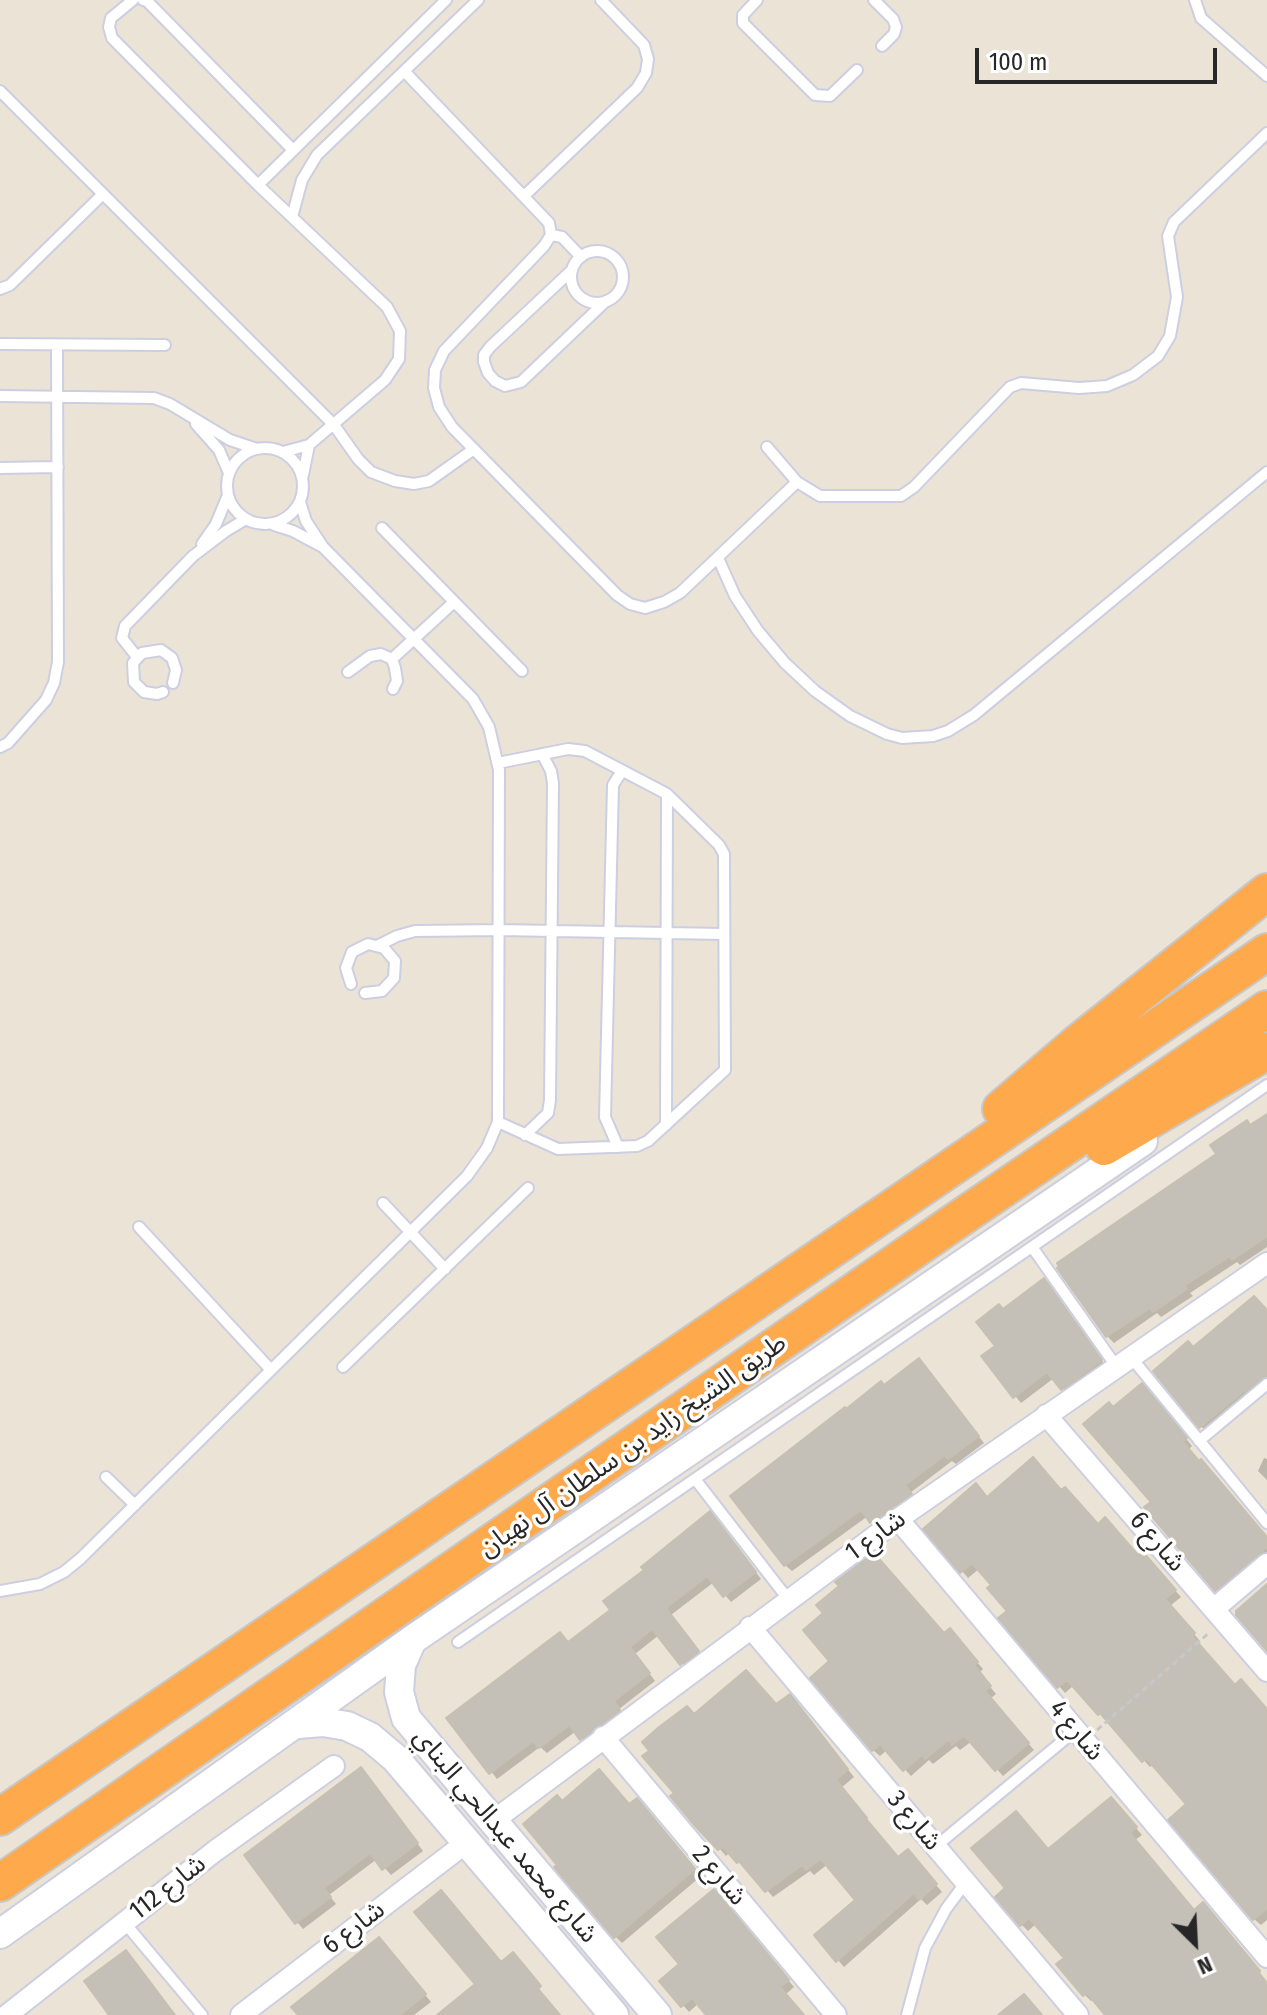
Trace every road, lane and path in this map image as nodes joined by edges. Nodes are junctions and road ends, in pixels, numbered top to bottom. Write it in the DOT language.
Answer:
graph roads {
  1 [pos="133,0"];
  2 [pos="143,0"];
  3 [pos="446,0"];
  4 [pos="478,0"];
  5 [pos="601,0"];
  6 [pos="757,0"];
  7 [pos="874,0"];
  8 [pos="1195,0"];
  9 [pos="882,46"];
  10 [pos="857,70"];
  11 [pos="405,72"];
  12 [pos="1267,76"];
  13 [pos="0,91"];
  14 [pos="1267,133"];
  15 [pos="293,150"];
  16 [pos="258,185"];
  17 [pos="103,194"];
  18 [pos="524,196"];
  19 [pos="292,217"];
  20 [pos="551,235"];
  21 [pos="581,257"];
  22 [pos="572,270"];
  23 [pos="0,289"];
  24 [pos="606,301"];
  25 [pos="0,344"];
  26 [pos="57,345"];
  27 [pos="165,345"];
  28 [pos="0,396"];
  29 [pos="58,396"];
  30 [pos="189,417"];
  31 [pos="334,425"];
  32 [pos="309,445"];
  33 [pos="767,447"];
  34 [pos="257,449"];
  35 [pos="474,449"];
  36 [pos="283,452"];
  37 [pos="58,467"];
  38 [pos="0,468"];
  39 [pos="1267,472"];
  40 [pos="229,473"];
  41 [pos="302,477"];
  42 [pos="797,482"];
  43 [pos="228,495"];
  44 [pos="300,502"];
  45 [pos="246,519"];
  46 [pos="271,524"];
  47 [pos="382,528"];
  48 [pos="323,547"];
  49 [pos="193,556"];
  50 [pos="718,558"];
  51 [pos="454,602"];
  52 [pos="414,639"];
  53 [pos="137,657"];
  54 [pos="392,659"];
  55 [pos="522,671"];
  56 [pos="348,672"];
  57 [pos="173,683"];
  58 [pos="393,689"];
  59 [pos="163,692"];
  60 [pos="0,747"];
  61 [pos="542,754"];
  62 [pos="498,763"];
  63 [pos="622,771"];
  64 [pos="667,794"];
  65 [pos="1267,892"];
  66 [pos="499,930"];
  67 [pos="550,931"];
  68 [pos="611,932"];
  69 [pos="665,933"];
  70 [pos="724,934"];
  71 [pos="379,945"];
  72 [pos="1267,952"];
  73 [pos="351,984"];
  74 [pos="365,993"];
  75 [pos="1267,1009"];
  76 [pos="1267,1054"];
  77 [pos="1267,1085"];
  78 [pos="498,1122"];
  79 [pos="666,1125"];
  80 [pos="525,1135"];
  81 [pos="618,1147"];
  82 [pos="528,1188"];
  83 [pos="383,1203"];
  84 [pos="950,1225"];
  85 [pos="139,1227"];
  86 [pos="863,1227"];
  87 [pos="411,1232"];
  88 [pos="1032,1247"];
  89 [pos="1267,1263"];
  90 [pos="445,1269"];
  91 [pos="1123,1361"];
  92 [pos="343,1367"];
  93 [pos="271,1370"];
  94 [pos="1267,1384"];
  95 [pos="1046,1415"];
  96 [pos="1199,1441"];
  97 [pos="106,1477"];
  98 [pos="695,1479"];
  99 [pos="135,1505"];
  100 [pos="898,1519"];
  101 [pos="1267,1523"];
  102 [pos="1267,1564"];
  103 [pos="0,1591"];
  104 [pos="788,1599"];
  105 [pos="1219,1614"];
  106 [pos="750,1627"];
  107 [pos="412,1640"];
  108 [pos="458,1642"];
  109 [pos="1267,1671"];
  110 [pos="406,1718"];
  111 [pos="298,1724"];
  112 [pos="1080,1735"];
  113 [pos="603,1737"];
  114 [pos="379,1744"];
  115 [pos="334,1766"];
  116 [pos="56,1779"];
  117 [pos="0,1808"];
  118 [pos="0,1817"];
  119 [pos="493,1821"];
  120 [pos="467,1842"];
  121 [pos="935,1847"];
  122 [pos="966,1882"];
  123 [pos="0,1883"];
  124 [pos="124,1922"];
  125 [pos="0,1934"];
  126 [pos="1263,1943"];
  127 [pos="7,2015"];
  128 [pos="202,2015"];
  129 [pos="241,2015"];
  130 [pos="614,2015"];
  131 [pos="657,2015"];
  132 [pos="836,2015"];
  133 [pos="907,2015"];
  134 [pos="1078,2015"];
  1 -- 16 [label="lane"];
  2 -- 15 [label="lane"];
  3 -- 15 [label="lane"];
  4 -- 11 [label="lane"];
  5 -- 18 [label="lane"];
  6 -- 10 [label="lane"];
  7 -- 9 [label="lane"];
  8 -- 12 [label="lane"];
  11 -- 18 [label="lane"];
  11 -- 19 [label="lane"];
  13 -- 17 [label="lane"];
  14 -- 42 [label="lane"];
  15 -- 16 [label="lane"];
  16 -- 19 [label="lane"];
  17 -- 23 [label="lane"];
  17 -- 31 [label="lane"];
  18 -- 20 [label="lane"];
  19 -- 31 [label="lane"];
  20 -- 21 [label="lane"];
  20 -- 35 [label="lane"];
  21 -- 22 [label="lane"];
  21 -- 24 [label="lane"];
  22 -- 24 [label="lane"];
  22 -- 24 [label="lane"];
  25 -- 26 [label="lane"];
  26 -- 27 [label="lane"];
  26 -- 29 [label="lane"];
  28 -- 29 [label="lane"];
  29 -- 30 [label="lane"];
  29 -- 37 [label="lane"];
  30 -- 34 [label="lane"];
  30 -- 40 [label="lane"];
  31 -- 32 [label="lane"];
  31 -- 35 [label="lane"];
  32 -- 36 [label="lane"];
  32 -- 41 [label="lane"];
  33 -- 42 [label="lane"];
  34 -- 36 [label="lane"];
  34 -- 40 [label="lane"];
  35 -- 50 [label="lane"];
  36 -- 41 [label="lane"];
  37 -- 38 [label="lane"];
  37 -- 60 [label="lane"];
  39 -- 50 [label="lane"];
  40 -- 43 [label="lane"];
  41 -- 44 [label="lane"];
  42 -- 50 [label="lane"];
  43 -- 45 [label="lane"];
  43 -- 49 [label="lane"];
  44 -- 46 [label="lane"];
  44 -- 48 [label="lane"];
  45 -- 46 [label="lane"];
  45 -- 49 [label="lane"];
  46 -- 48 [label="lane"];
  47 -- 51 [label="lane"];
  48 -- 52 [label="lane"];
  49 -- 53 [label="lane"];
  51 -- 52 [label="lane"];
  51 -- 55 [label="lane"];
  52 -- 54 [label="lane"];
  52 -- 62 [label="lane"];
  53 -- 57 [label="lane"];
  53 -- 59 [label="lane"];
  54 -- 56 [label="lane"];
  54 -- 58 [label="lane"];
  61 -- 62 [label="lane"];
  61 -- 63 [label="lane"];
  61 -- 67 [label="lane"];
  62 -- 66 [label="lane"];
  63 -- 64 [label="lane"];
  63 -- 68 [label="lane"];
  64 -- 69 [label="lane"];
  64 -- 70 [label="lane"];
  65 -- 86 [label="highway"];
  66 -- 67 [label="lane"];
  66 -- 71 [label="lane"];
  66 -- 78 [label="lane"];
  67 -- 68 [label="lane"];
  67 -- 80 [label="lane"];
  68 -- 69 [label="lane"];
  68 -- 81 [label="lane"];
  69 -- 70 [label="lane"];
  69 -- 79 [label="lane"];
  70 -- 79 [label="lane"];
  71 -- 73 [label="lane"];
  71 -- 74 [label="lane"];
  72 -- 86 [label="highway, طريق الشيخ زايد بن سلطان آل نهيان"];
  75 -- 84 [label="highway, طريق الشيخ زايد بن سلطان آل نهيان"];
  76 -- 84 [label="highway"];
  76 -- 107 [label="main road"];
  77 -- 88 [label="lane"];
  78 -- 80 [label="lane"];
  78 -- 87 [label="lane"];
  79 -- 81 [label="lane"];
  80 -- 81 [label="lane"];
  82 -- 90 [label="lane"];
  83 -- 87 [label="lane"];
  84 -- 123 [label="highway, طريق الشيخ زايد بن سلطان آل نهيان"];
  85 -- 93 [label="lane"];
  86 -- 116 [label="highway, طريق الشيخ زايد بن سلطان آل نهيان"];
  87 -- 90 [label="lane"];
  87 -- 93 [label="lane"];
  88 -- 91 [label="lane"];
  88 -- 98 [label="lane"];
  89 -- 91 [label="street, شارع 1"];
  90 -- 92 [label="lane"];
  91 -- 95 [label="street, شارع 1"];
  91 -- 96 [label="lane"];
  93 -- 99 [label="lane"];
  94 -- 96 [label="lane"];
  95 -- 100 [label="street, شارع 1"];
  95 -- 105 [label="street, شارع 6"];
  96 -- 101 [label="lane"];
  97 -- 99 [label="lane"];
  98 -- 104 [label="lane"];
  98 -- 108 [label="lane"];
  99 -- 103 [label="lane"];
  100 -- 104 [label="street, شارع 1"];
  100 -- 112 [label="street, شارع 4"];
  102 -- 105 [label="street"];
  104 -- 106 [label="street, شارع 1"];
  105 -- 109 [label="street, شارع 6"];
  105 -- 112 [label="path"];
  106 -- 113 [label="street, شارع 1"];
  106 -- 121 [label="street, شارع 3"];
  107 -- 110 [label="main road, شارع محمد عبدالحي البناي"];
  107 -- 111 [label="main road"];
  110 -- 114 [label="main road"];
  110 -- 119 [label="main road, شارع محمد عبدالحي البناي"];
  111 -- 114 [label="main road, شارع محمد عبدالحي البناي"];
  111 -- 125 [label="main road"];
  112 -- 121 [label="lane"];
  112 -- 126 [label="street, شارع 4"];
  113 -- 119 [label="street, شارع 1"];
  113 -- 132 [label="street, شارع 2"];
  114 -- 120 [label="main road, شارع محمد عبدالحي البناي"];
  115 -- 124 [label="street, شارع 112"];
  116 -- 117 [label="highway"];
  116 -- 118 [label="highway, طريق الشيخ زايد بن سلطان آل نهيان"];
  119 -- 131 [label="main road, شارع محمد عبدالحي البناي"];
  120 -- 129 [label="street, شارع 6"];
  120 -- 130 [label="main road, شارع محمد عبدالحي البناي"];
  121 -- 122 [label="street, شارع 3"];
  122 -- 133 [label="lane"];
  122 -- 134 [label="street, شارع 3"];
  124 -- 127 [label="street, شارع 112"];
  124 -- 128 [label="lane"];
}
